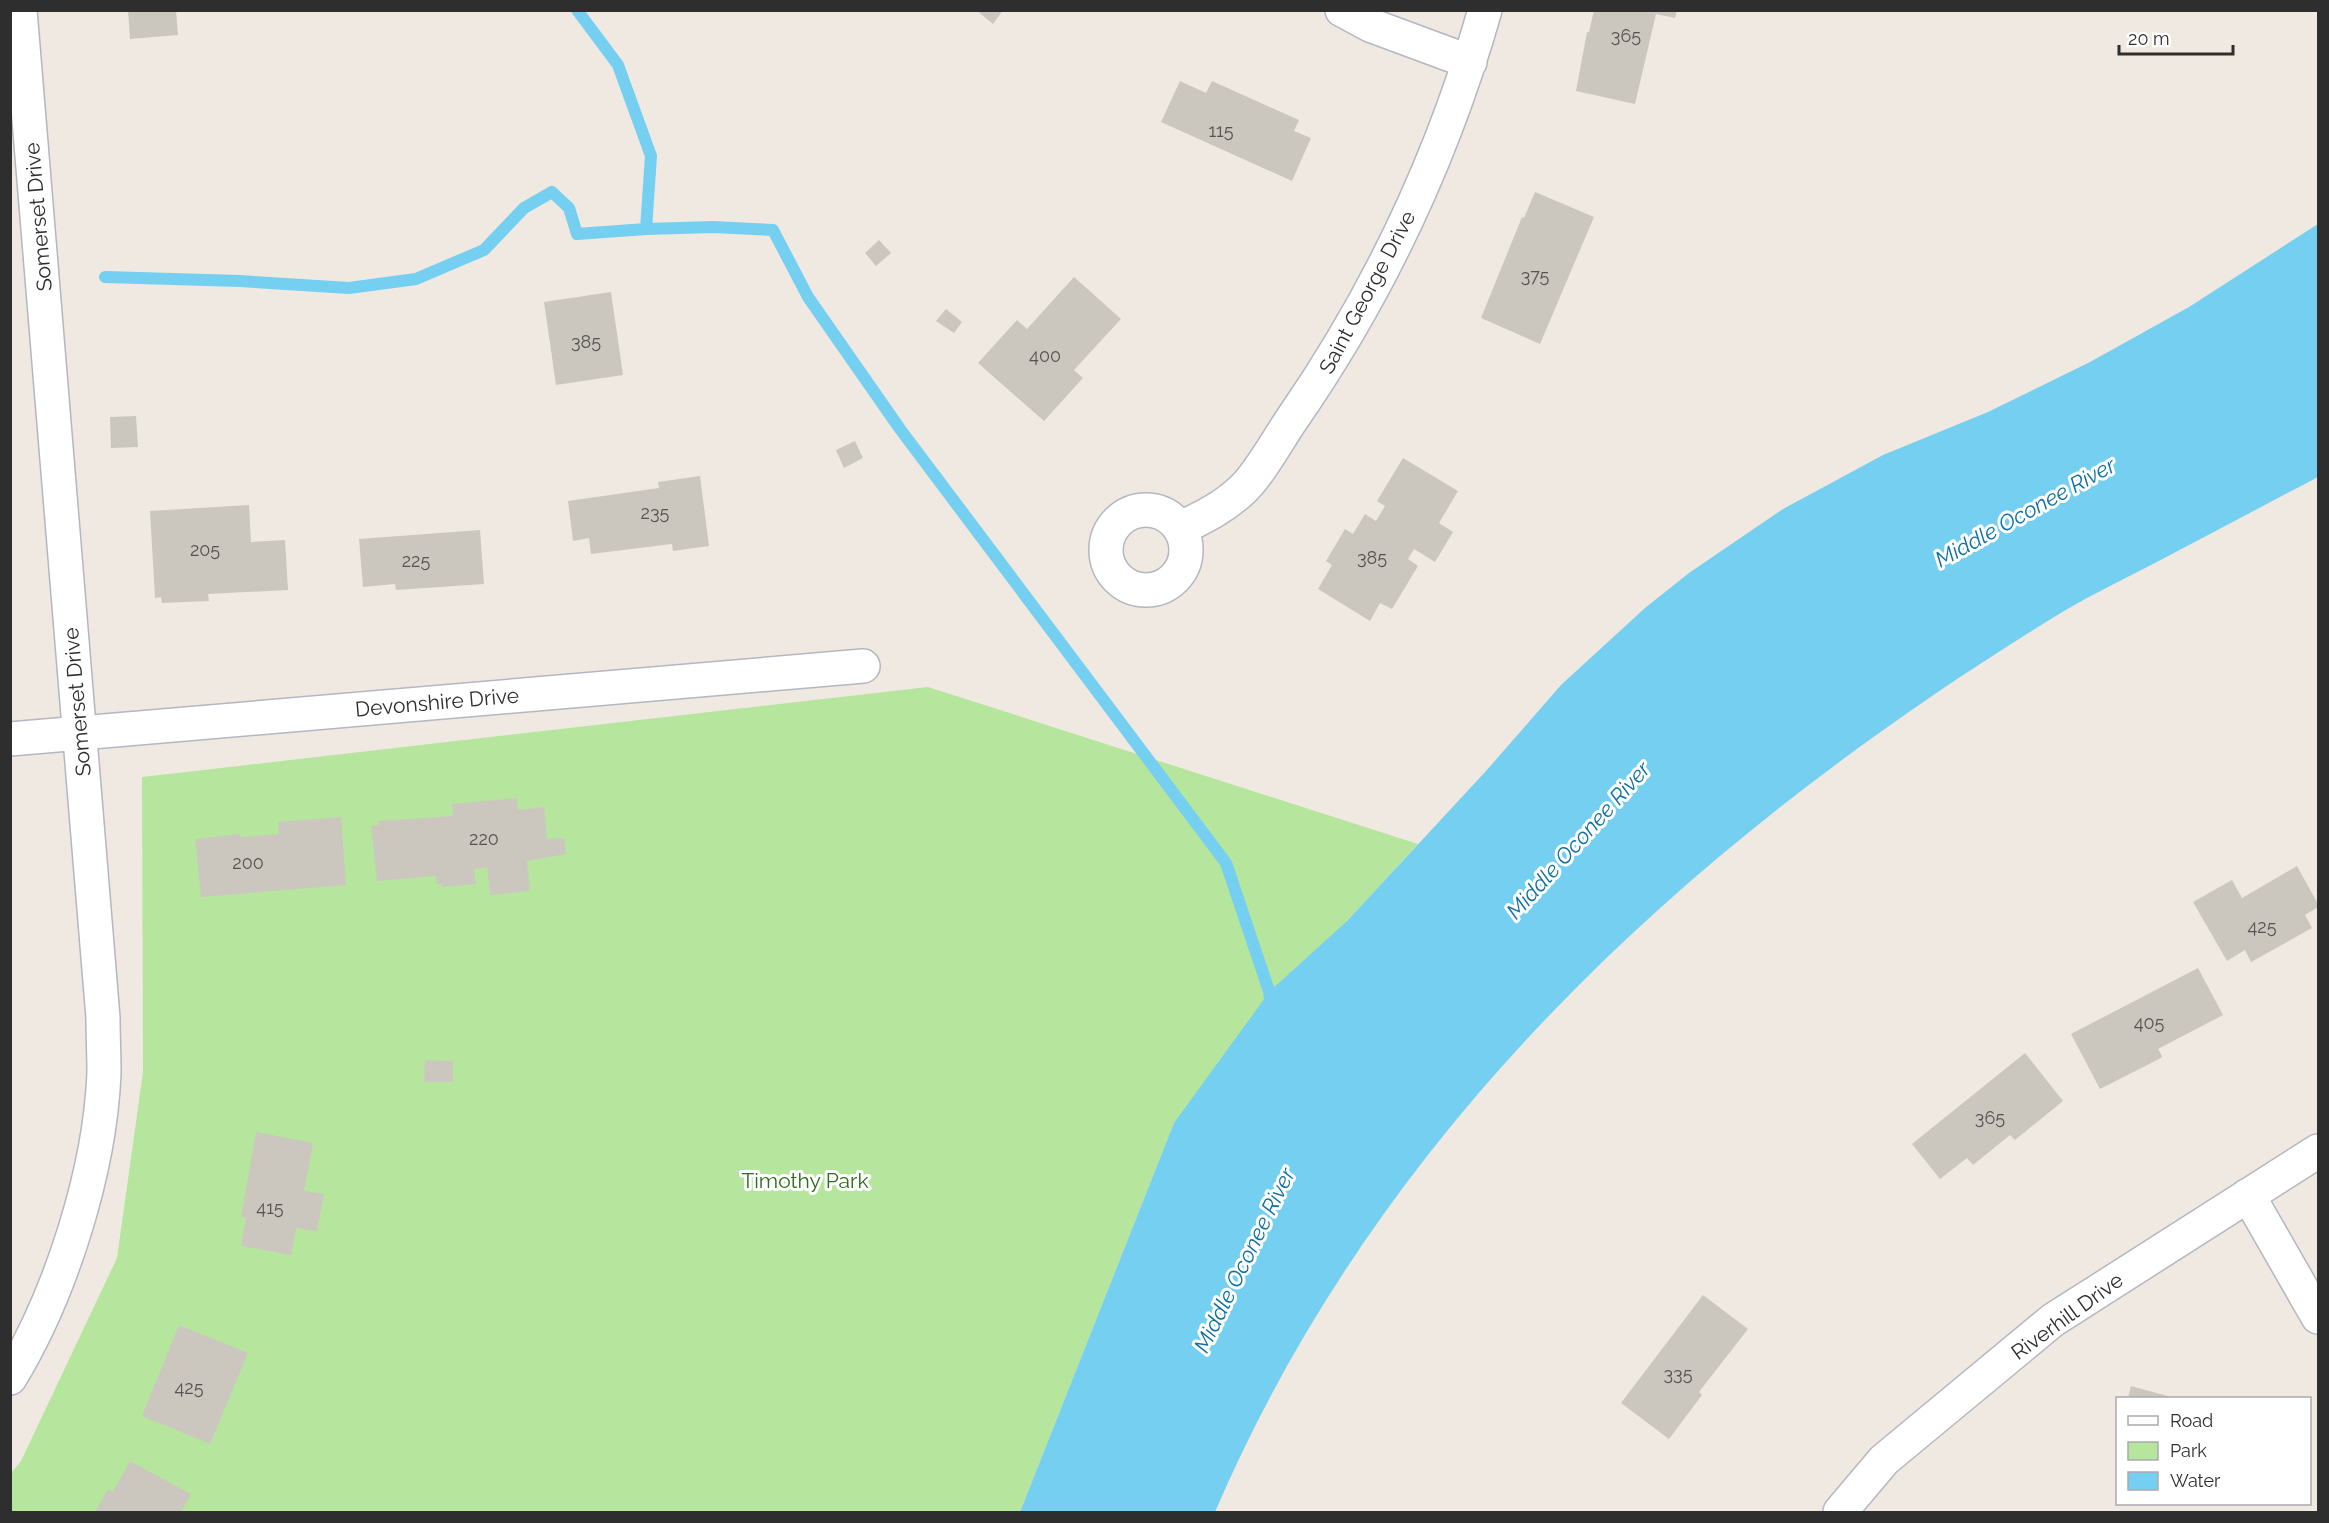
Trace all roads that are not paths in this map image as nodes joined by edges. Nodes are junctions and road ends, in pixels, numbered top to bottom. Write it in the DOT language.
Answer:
graph roads {
  1 [pos="20,10"];
  2 [pos="1342,10"];
  3 [pos="1485,10"];
  4 [pos="17,46"];
  5 [pos="1470,62"];
  6 [pos="1181,528"];
  7 [pos="863,666"];
  8 [pos="79,733"];
  9 [pos="10,739"];
  10 [pos="2319,1151"];
  11 [pos="2248,1195"];
  12 [pos="2319,1317"];
  13 [pos="10,1378"];
  14 [pos="1840,1512"];
  1 -- 4 [label="street, Somerset Drive"];
  2 -- 5 [label="street"];
  3 -- 5 [label="street, Saint George Drive"];
  4 -- 8 [label="street, Somerset Drive"];
  5 -- 6 [label="street, Saint George Drive"];
  7 -- 8 [label="street, Devonshire Drive"];
  8 -- 9 [label="street, Devonshire Drive"];
  8 -- 13 [label="street, Somerset Drive"];
  10 -- 11 [label="street, Riverhill Drive"];
  11 -- 12 [label="street"];
  11 -- 14 [label="street, Riverhill Drive"];
}
